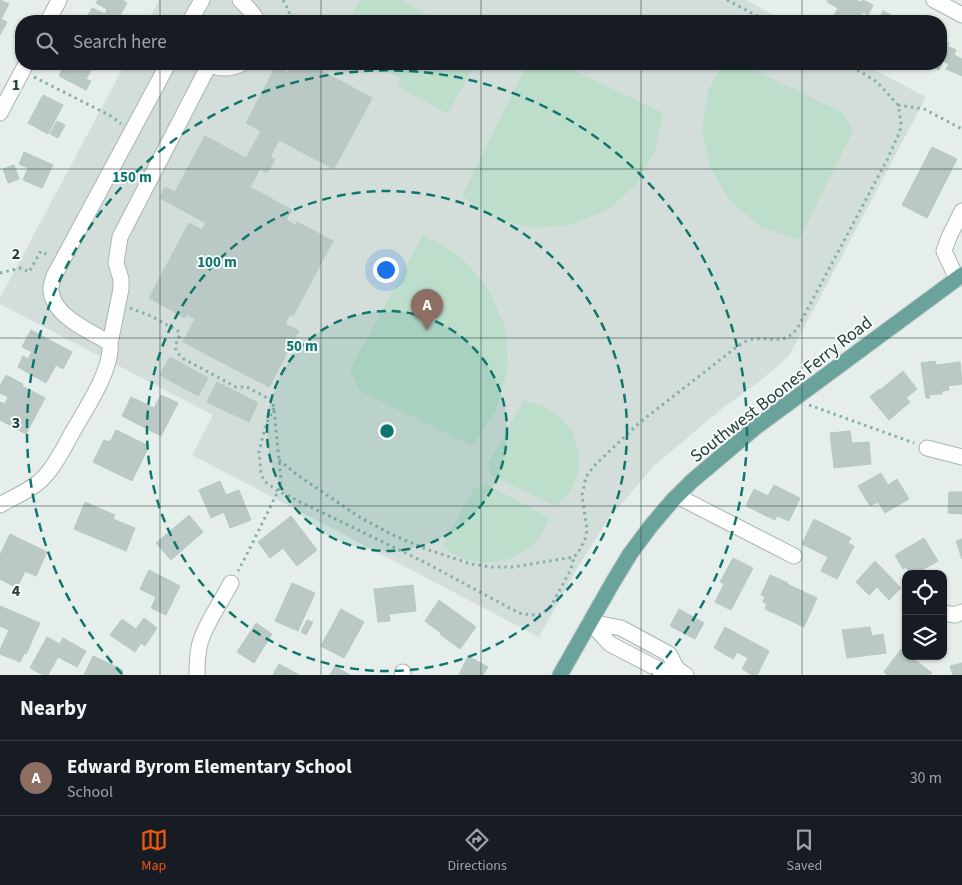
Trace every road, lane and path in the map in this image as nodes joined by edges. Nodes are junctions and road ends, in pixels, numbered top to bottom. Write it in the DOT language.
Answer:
graph roads {
  1 [pos="59,0"];
  2 [pos="202,0"];
  3 [pos="240,0"];
  4 [pos="283,0"];
  5 [pos="727,0"];
  6 [pos="934,0"];
  7 [pos="51,15"];
  8 [pos="193,15"];
  9 [pos="254,15"];
  10 [pos="289,15"];
  11 [pos="756,15"];
  12 [pos="962,15"];
  13 [pos="22,70"];
  14 [pos="29,70"];
  15 [pos="165,70"];
  16 [pos="205,70"];
  17 [pos="858,70"];
  18 [pos="898,105"];
  19 [pos="0,113"];
  20 [pos="962,129"];
  21 [pos="131,132"];
  22 [pos="962,211"];
  23 [pos="61,262"];
  24 [pos="0,273"];
  25 [pos="959,277"];
  26 [pos="118,304"];
  27 [pos="110,347"];
  28 [pos="795,399"];
  29 [pos="274,408"];
  30 [pos="927,448"];
  31 [pos="962,457"];
  32 [pos="279,460"];
  33 [pos="278,491"];
  34 [pos="677,496"];
  35 [pos="0,505"];
  36 [pos="794,556"];
  37 [pos="574,557"];
  38 [pos="231,583"];
  39 [pos="962,612"];
  40 [pos="947,614"];
  41 [pos="590,622"];
  42 [pos="682,672"];
  43 [pos="197,675"];
  44 [pos="560,675"];
  1 -- 7 [label="street"];
  2 -- 8 [label="street"];
  3 -- 9 [label="street"];
  4 -- 10 [label="path"];
  5 -- 11 [label="path"];
  6 -- 12 [label="street"];
  13 -- 19 [label="street"];
  14 -- 21 [label="path"];
  15 -- 21 [label="street"];
  16 -- 26 [label="street"];
  17 -- 18 [label="path"];
  18 -- 20 [label="path"];
  18 -- 37 [label="path"];
  21 -- 23 [label="street"];
  22 -- 25 [label="street"];
  23 -- 24 [label="path"];
  23 -- 27 [label="street"];
  25 -- 28 [label="main road, Southwest Boones Ferry Road"];
  26 -- 27 [label="street"];
  26 -- 29 [label="path"];
  27 -- 35 [label="street"];
  28 -- 30 [label="path"];
  28 -- 34 [label="main road, Southwest Boones Ferry Road"];
  29 -- 32 [label="path"];
  29 -- 33 [label="path"];
  30 -- 31 [label="street"];
  32 -- 33 [label="path"];
  32 -- 37 [label="path"];
  33 -- 37 [label="path"];
  33 -- 38 [label="path"];
  34 -- 36 [label="street"];
  34 -- 41 [label="main road, Southwest Boones Ferry Road"];
  38 -- 43 [label="street"];
  39 -- 40 [label="street"];
  41 -- 42 [label="street"];
  41 -- 44 [label="main road, Southwest Boones Ferry Road"];
}
